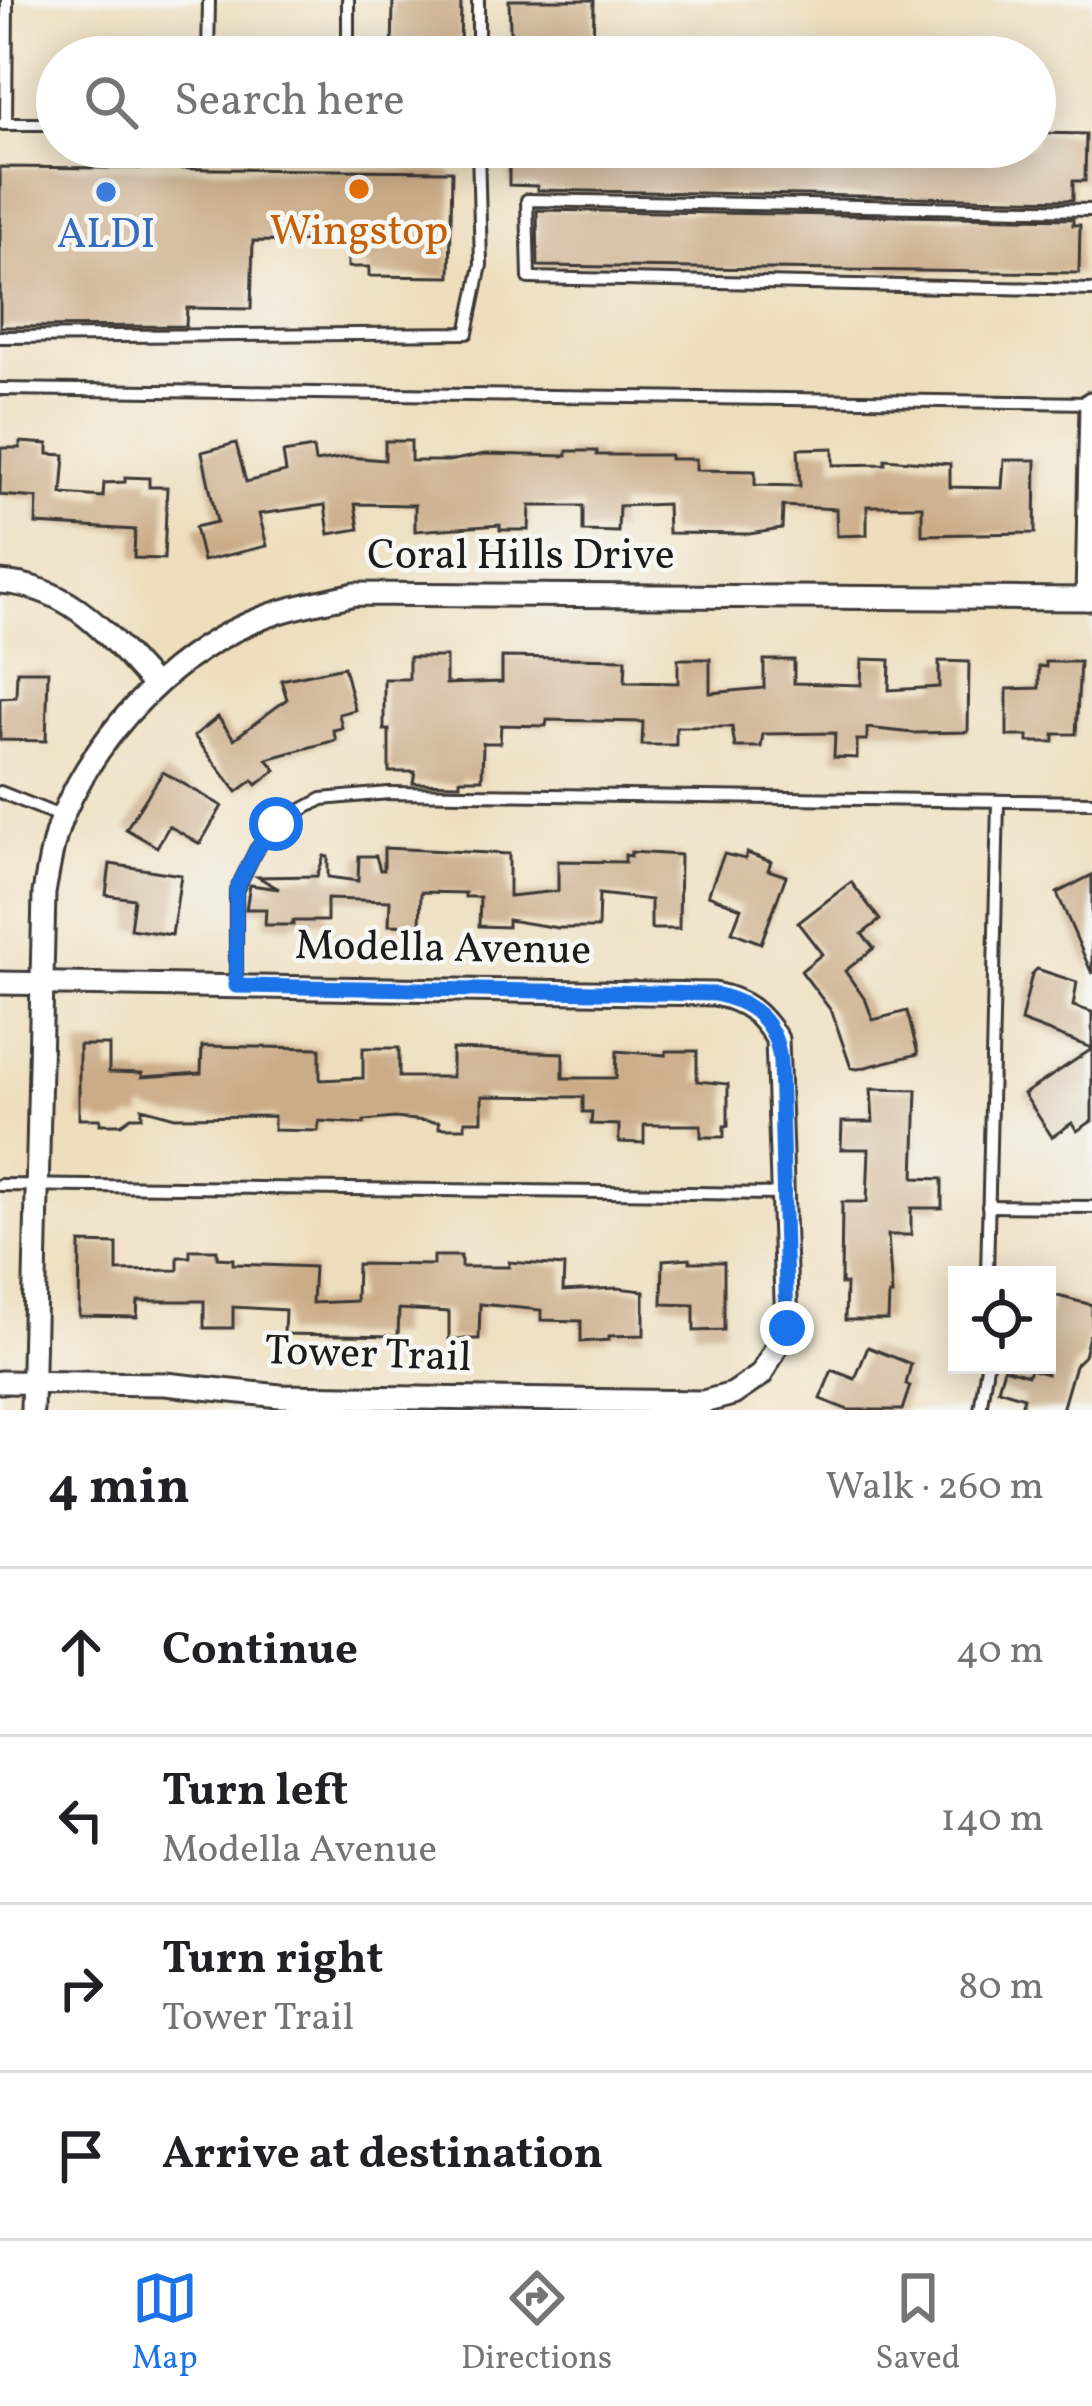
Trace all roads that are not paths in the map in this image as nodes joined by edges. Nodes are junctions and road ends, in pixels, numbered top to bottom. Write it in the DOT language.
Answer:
graph roads {
  1 [pos="7,0"];
  2 [pos="208,0"];
  3 [pos="348,0"];
  4 [pos="478,0"];
  5 [pos="208,36"];
  6 [pos="348,36"];
  7 [pos="478,36"];
  8 [pos="3,124"];
  9 [pos="36,124"];
  10 [pos="479,168"];
  11 [pos="1092,210"];
  12 [pos="1092,290"];
  13 [pos="0,337"];
  14 [pos="0,389"];
  15 [pos="1092,403"];
  16 [pos="0,582"];
  17 [pos="1089,599"];
  18 [pos="155,686"];
  19 [pos="0,793"];
  20 [pos="998,801"];
  21 [pos="1092,802"];
  22 [pos="62,817"];
  23 [pos="0,983"];
  24 [pos="39,983"];
  25 [pos="236,986"];
  26 [pos="739,999"];
  27 [pos="0,1185"];
  28 [pos="38,1186"];
  29 [pos="783,1193"];
  30 [pos="988,1206"];
  31 [pos="1092,1208"];
  32 [pos="988,1266"];
  33 [pos="986,1374"];
  34 [pos="0,1382"];
  35 [pos="32,1382"];
  36 [pos="32,1410"];
  37 [pos="980,1410"];
  1 -- 8 [label="lane"];
  2 -- 5 [label="lane"];
  3 -- 6 [label="lane"];
  4 -- 7 [label="lane"];
  8 -- 9 [label="lane"];
  10 -- 13 [label="lane"];
  11 -- 12 [label="lane"];
  14 -- 15 [label="lane"];
  15 -- 17 [label="street"];
  16 -- 18 [label="street"];
  17 -- 18 [label="street, Coral Hills Drive"];
  18 -- 22 [label="street, Coral Hills Drive"];
  19 -- 22 [label="lane"];
  20 -- 21 [label="lane"];
  20 -- 25 [label="lane"];
  20 -- 30 [label="lane"];
  22 -- 24 [label="street, Coral Hills Drive"];
  23 -- 24 [label="street, Modella Avenue"];
  24 -- 25 [label="street, Modella Avenue"];
  24 -- 28 [label="street, Coral Hills Drive"];
  25 -- 26 [label="street, Modella Avenue"];
  26 -- 29 [label="street, Tower Trail"];
  27 -- 28 [label="lane"];
  28 -- 29 [label="lane"];
  28 -- 35 [label="street, Coral Hills Drive"];
  29 -- 35 [label="street, Tower Trail"];
  30 -- 31 [label="lane"];
  30 -- 32 [label="lane"];
  33 -- 37 [label="lane"];
  34 -- 35 [label="street, Tower Trail"];
  35 -- 36 [label="street, Coral Hills Drive"];
}
